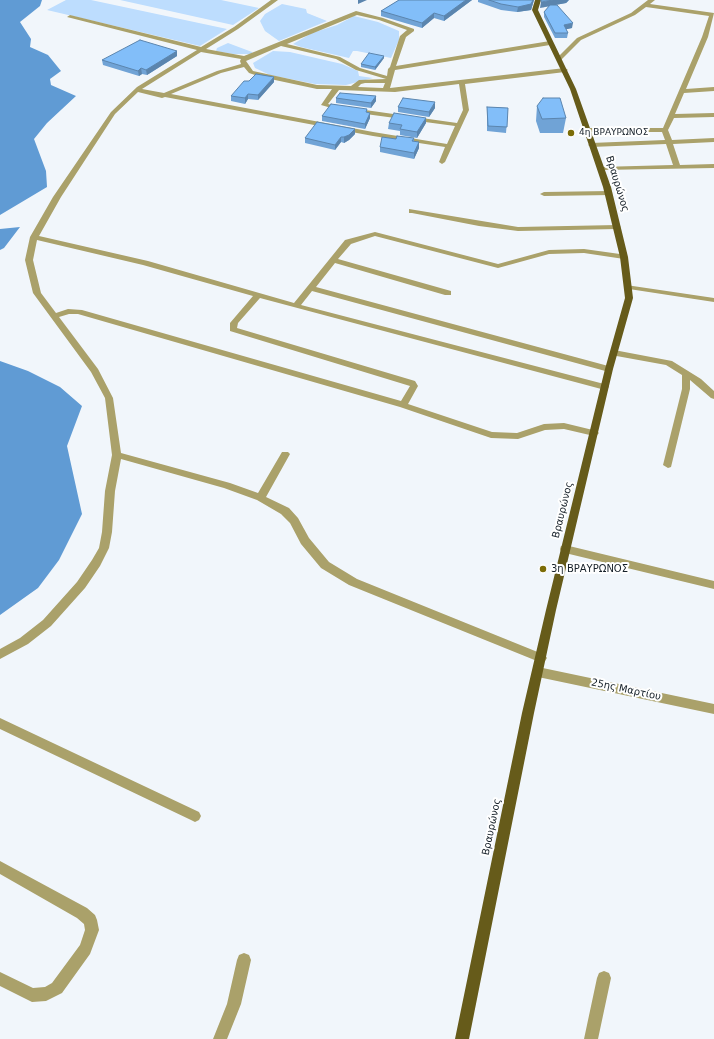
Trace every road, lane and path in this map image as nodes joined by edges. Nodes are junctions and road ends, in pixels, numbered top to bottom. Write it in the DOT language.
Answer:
graph roads {
  1 [pos="275,0"];
  2 [pos="538,0"];
  3 [pos="652,0"];
  4 [pos="645,5"];
  5 [pos="713,15"];
  6 [pos="70,17"];
  7 [pos="705,36"];
  8 [pos="714,38"];
  9 [pos="550,43"];
  10 [pos="282,44"];
  11 [pos="201,49"];
  12 [pos="559,59"];
  13 [pos="245,61"];
  14 [pos="391,69"];
  15 [pos="565,70"];
  16 [pos="388,79"];
  17 [pos="462,83"];
  18 [pos="353,88"];
  19 [pos="336,89"];
  20 [pos="386,89"];
  21 [pos="714,89"];
  22 [pos="137,90"];
  23 [pos="681,91"];
  24 [pos="162,96"];
  25 [pos="714,115"];
  26 [pos="671,116"];
  27 [pos="459,125"];
  28 [pos="587,130"];
  29 [pos="665,130"];
  30 [pos="714,140"];
  31 [pos="669,142"];
  32 [pos="591,145"];
  33 [pos="449,146"];
  34 [pos="442,162"];
  35 [pos="714,166"];
  36 [pos="677,167"];
  37 [pos="601,168"];
  38 [pos="610,193"];
  39 [pos="544,194"];
  40 [pos="412,212"];
  41 [pos="617,227"];
  42 [pos="34,237"];
  43 [pos="624,257"];
  44 [pos="334,260"];
  45 [pos="629,287"];
  46 [pos="310,288"];
  47 [pos="448,293"];
  48 [pos="258,295"];
  49 [pos="714,300"];
  50 [pos="296,306"];
  51 [pos="55,316"];
  52 [pos="614,353"];
  53 [pos="609,369"];
  54 [pos="686,373"];
  55 [pos="605,387"];
  56 [pos="714,396"];
  57 [pos="403,405"];
  58 [pos="594,433"];
  59 [pos="285,454"];
  60 [pos="117,455"];
  61 [pos="668,465"];
  62 [pos="260,498"];
  63 [pos="565,549"];
  64 [pos="714,586"];
  65 [pos="0,654"];
  66 [pos="541,658"];
  67 [pos="538,672"];
  68 [pos="714,709"];
  69 [pos="0,723"];
  70 [pos="196,816"];
  71 [pos="0,867"];
  72 [pos="244,960"];
  73 [pos="604,978"];
  74 [pos="0,979"];
  75 [pos="220,1039"];
  76 [pos="462,1039"];
  77 [pos="591,1039"];
  1 -- 11 [label="street"];
  2 -- 9 [label="main road, Βραυρώνος"];
  3 -- 4 [label="street"];
  4 -- 5 [label="street"];
  4 -- 12 [label="street"];
  5 -- 7 [label="street"];
  6 -- 11 [label="street"];
  7 -- 8 [label="street"];
  7 -- 23 [label="street"];
  9 -- 12 [label="main road, Βραυρώνος"];
  9 -- 14 [label="street"];
  10 -- 13 [label="street"];
  10 -- 14 [label="street"];
  10 -- 16 [label="street"];
  11 -- 13 [label="street"];
  11 -- 22 [label="street"];
  12 -- 15 [label="main road, Βραυρώνος"];
  13 -- 19 [label="street"];
  13 -- 24 [label="street"];
  14 -- 16 [label="street"];
  15 -- 17 [label="street"];
  15 -- 28 [label="main road, Βραυρώνος"];
  16 -- 18 [label="street"];
  16 -- 20 [label="street"];
  17 -- 20 [label="street"];
  17 -- 27 [label="street"];
  18 -- 19 [label="street"];
  18 -- 20 [label="street"];
  19 -- 27 [label="street"];
  21 -- 23 [label="street"];
  22 -- 24 [label="street"];
  22 -- 42 [label="street"];
  23 -- 26 [label="street"];
  24 -- 33 [label="street"];
  25 -- 26 [label="street"];
  26 -- 29 [label="street"];
  27 -- 33 [label="street"];
  28 -- 29 [label="street"];
  28 -- 32 [label="main road, Βραυρώνος"];
  29 -- 31 [label="street"];
  30 -- 31 [label="street"];
  31 -- 32 [label="street"];
  31 -- 36 [label="street"];
  32 -- 37 [label="main road, Βραυρώνος"];
  33 -- 34 [label="street"];
  35 -- 36 [label="street"];
  36 -- 37 [label="street"];
  37 -- 38 [label="main road, Βραυρώνος"];
  38 -- 39 [label="street"];
  38 -- 41 [label="main road, Βραυρώνος"];
  40 -- 41 [label="street"];
  41 -- 43 [label="main road, Βραυρώνος"];
  42 -- 48 [label="street"];
  42 -- 51 [label="street"];
  43 -- 44 [label="street"];
  43 -- 45 [label="main road, Βραυρώνος"];
  44 -- 46 [label="street"];
  44 -- 47 [label="street"];
  45 -- 49 [label="street"];
  45 -- 52 [label="main road, Βραυρώνος"];
  46 -- 50 [label="street"];
  46 -- 53 [label="street"];
  48 -- 50 [label="street"];
  48 -- 57 [label="street"];
  50 -- 55 [label="street"];
  51 -- 57 [label="street"];
  51 -- 60 [label="street"];
  52 -- 53 [label="main road, Βραυρώνος"];
  52 -- 54 [label="street"];
  53 -- 55 [label="main road, Βραυρώνος"];
  54 -- 56 [label="street"];
  54 -- 61 [label="street"];
  55 -- 58 [label="main road, Βραυρώνος"];
  57 -- 58 [label="street"];
  58 -- 63 [label="main road, Βραυρώνος"];
  59 -- 62 [label="street"];
  60 -- 62 [label="street"];
  60 -- 65 [label="street"];
  62 -- 66 [label="street"];
  63 -- 64 [label="street"];
  63 -- 66 [label="main road, Βραυρώνος"];
  66 -- 67 [label="main road, Βραυρώνος"];
  67 -- 68 [label="street, 25ης Μαρτίου"];
  67 -- 76 [label="main road, Βραυρώνος"];
  69 -- 70 [label="street"];
  71 -- 74 [label="street"];
  72 -- 75 [label="street"];
  73 -- 77 [label="street"];
}
